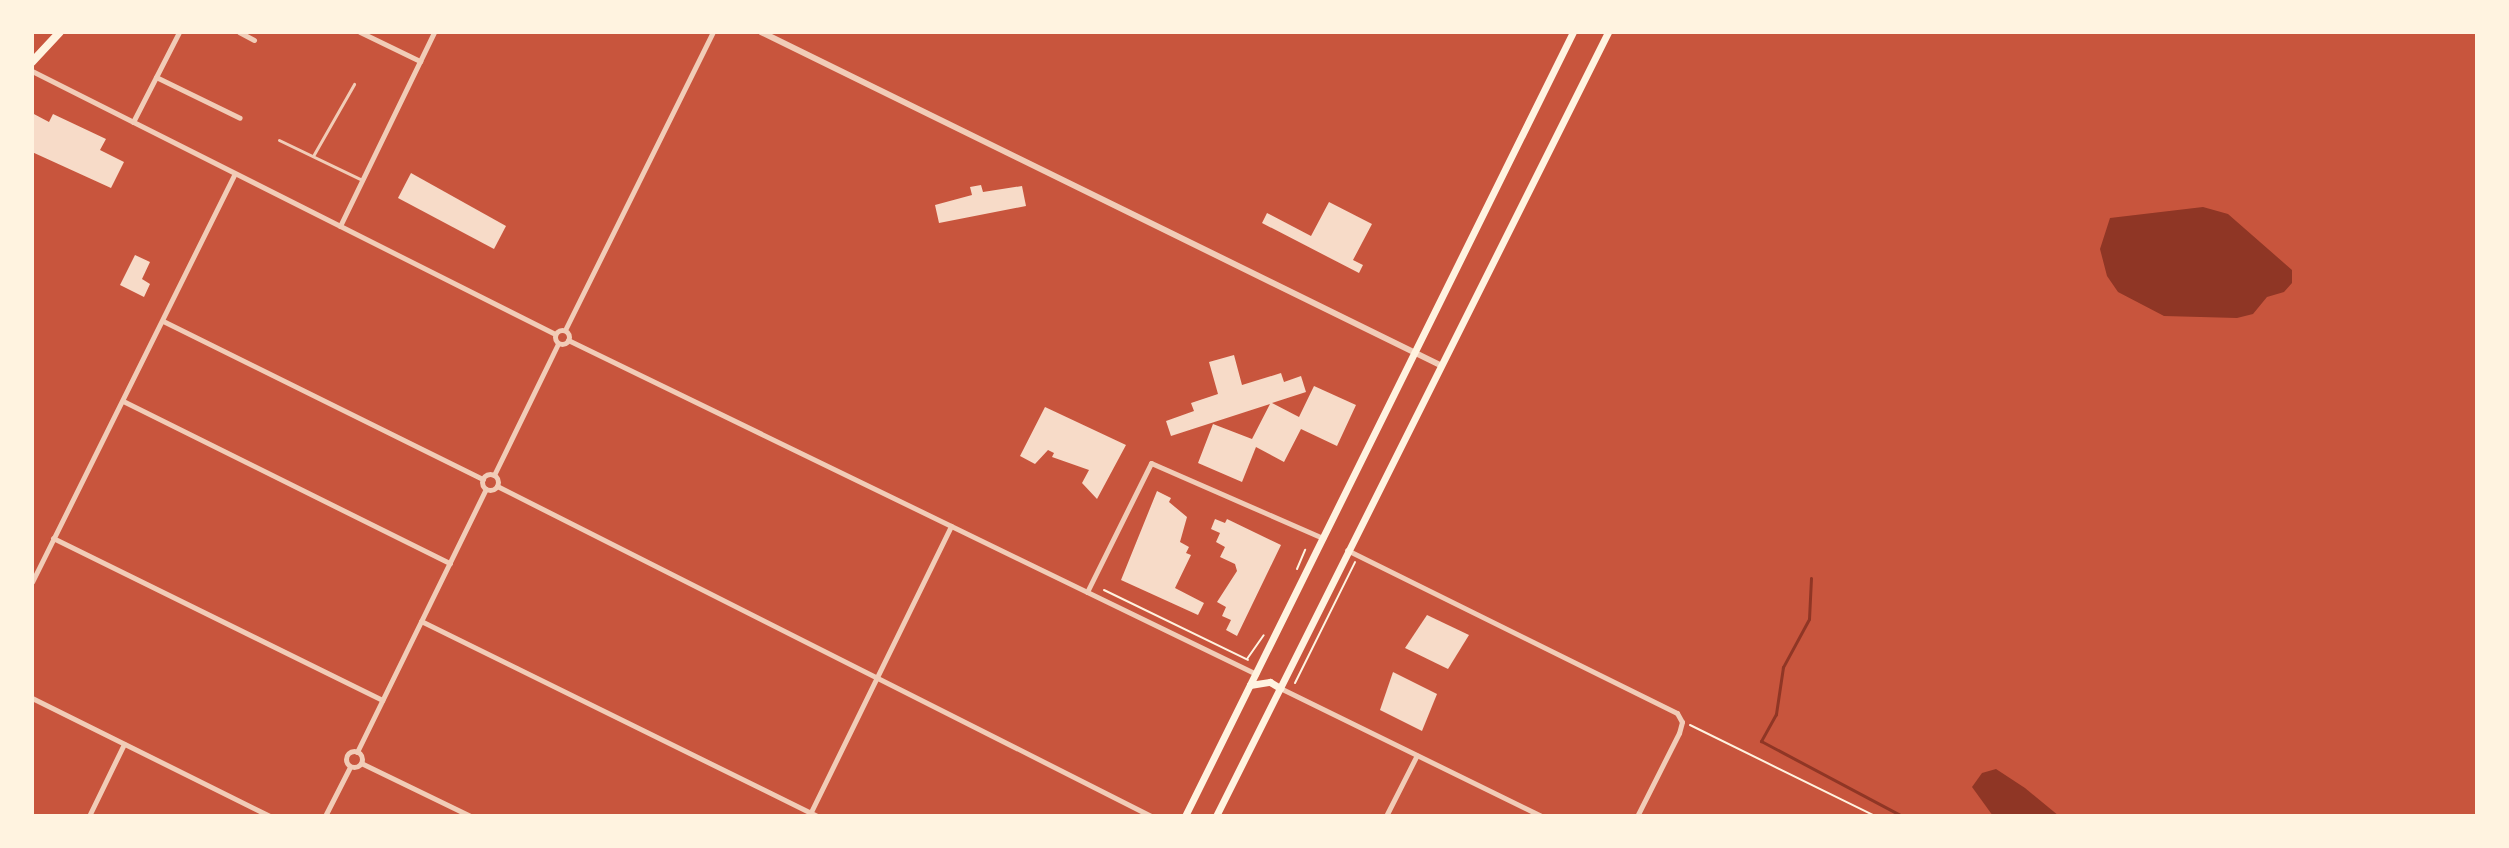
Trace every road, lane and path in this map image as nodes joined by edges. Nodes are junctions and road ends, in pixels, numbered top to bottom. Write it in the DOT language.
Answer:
graph roads {
  1 [pos="60,32"];
  2 [pos="179,32"];
  3 [pos="239,32"];
  4 [pos="360,32"];
  5 [pos="434,32"];
  6 [pos="713,32"];
  7 [pos="761,32"];
  8 [pos="1573,32"];
  9 [pos="1608,32"];
  10 [pos="254,40"];
  11 [pos="420,61"];
  12 [pos="32,62"];
  13 [pos="32,71"];
  14 [pos="156,77"];
  15 [pos="354,84"];
  16 [pos="240,118"];
  17 [pos="133,122"];
  18 [pos="279,140"];
  19 [pos="313,156"];
  20 [pos="234,175"];
  21 [pos="363,180"];
  22 [pos="340,226"];
  23 [pos="163,321"];
  24 [pos="565,330"];
  25 [pos="555,334"];
  26 [pos="568,340"];
  27 [pos="558,344"];
  28 [pos="1415,352"];
  29 [pos="1440,365"];
  30 [pos="123,401"];
  31 [pos="494,475"];
  32 [pos="483,479"];
  33 [pos="497,486"];
  34 [pos="486,489"];
  35 [pos="951,526"];
  36 [pos="53,538"];
  37 [pos="1323,538"];
  38 [pos="1318,548"];
  39 [pos="1347,550"];
  40 [pos="1355,561"];
  41 [pos="450,563"];
  42 [pos="32,582"];
  43 [pos="1291,582"];
  44 [pos="1087,592"];
  45 [pos="421,621"];
  46 [pos="1265,633"];
  47 [pos="1261,663"];
  48 [pos="1256,674"];
  49 [pos="879,675"];
  50 [pos="1270,682"];
  51 [pos="1295,683"];
  52 [pos="1250,685"];
  53 [pos="1280,688"];
  54 [pos="32,698"];
  55 [pos="382,700"];
  56 [pos="1682,722"];
  57 [pos="124,744"];
  58 [pos="357,752"];
  59 [pos="1417,755"];
  60 [pos="361,763"];
  61 [pos="350,767"];
  62 [pos="810,814"];
  63 [pos="89,816"];
  64 [pos="270,816"];
  65 [pos="325,816"];
  66 [pos="470,816"];
  67 [pos="818,816"];
  68 [pos="1151,816"];
  69 [pos="1185,816"];
  70 [pos="1216,816"];
  71 [pos="1386,816"];
  72 [pos="1541,816"];
  73 [pos="1637,816"];
  74 [pos="1875,816"];
  1 -- 12 [label="main road"];
  2 -- 14 [label="street"];
  3 -- 10 [label="street"];
  4 -- 11 [label="street"];
  5 -- 11 [label="street"];
  6 -- 24 [label="street"];
  7 -- 28 [label="street"];
  8 -- 28 [label="main road"];
  9 -- 29 [label="main road"];
  11 -- 21 [label="street"];
  13 -- 17 [label="street"];
  14 -- 16 [label="street"];
  14 -- 17 [label="street"];
  15 -- 19 [label="lane"];
  17 -- 20 [label="street"];
  18 -- 19 [label="lane"];
  19 -- 21 [label="lane"];
  20 -- 22 [label="street"];
  20 -- 23 [label="street"];
  21 -- 22 [label="street"];
  22 -- 25 [label="street"];
  23 -- 30 [label="street"];
  23 -- 32 [label="street"];
  24 -- 25 [label="street"];
  24 -- 26 [label="street"];
  25 -- 27 [label="street"];
  26 -- 27 [label="street"];
  26 -- 35 [label="street"];
  27 -- 31 [label="street"];
  28 -- 29 [label="street"];
  28 -- 37 [label="main road"];
  29 -- 39 [label="main road"];
  30 -- 36 [label="street"];
  30 -- 41 [label="street"];
  31 -- 32 [label="street"];
  31 -- 33 [label="street"];
  32 -- 34 [label="street"];
  33 -- 34 [label="street"];
  33 -- 49 [label="street"];
  34 -- 41 [label="street"];
  35 -- 44 [label="street"];
  35 -- 49 [label="street"];
  36 -- 42 [label="street"];
  36 -- 55 [label="street"];
  37 -- 38 [label="main road"];
  37 -- 44 [label="street"];
  38 -- 43 [label="path"];
  38 -- 47 [label="main road"];
  39 -- 53 [label="main road"];
  39 -- 56 [label="street"];
  40 -- 51 [label="path"];
  41 -- 45 [label="street"];
  44 -- 46 [label="path"];
  44 -- 48 [label="street"];
  45 -- 55 [label="street"];
  45 -- 62 [label="street"];
  47 -- 48 [label="main road"];
  47 -- 50 [label="main road"];
  48 -- 52 [label="main road"];
  49 -- 62 [label="street"];
  49 -- 68 [label="street"];
  50 -- 52 [label="main road"];
  50 -- 53 [label="main road"];
  52 -- 69 [label="main road"];
  53 -- 59 [label="street"];
  53 -- 70 [label="main road"];
  54 -- 57 [label="street"];
  55 -- 58 [label="street"];
  56 -- 73 [label="street"];
  56 -- 74 [label="path"];
  57 -- 63 [label="street"];
  57 -- 64 [label="street"];
  58 -- 60 [label="street"];
  58 -- 61 [label="street"];
  59 -- 71 [label="street"];
  59 -- 72 [label="street"];
  60 -- 61 [label="street"];
  60 -- 66 [label="street"];
  61 -- 65 [label="street"];
  62 -- 67 [label="street"];
}
